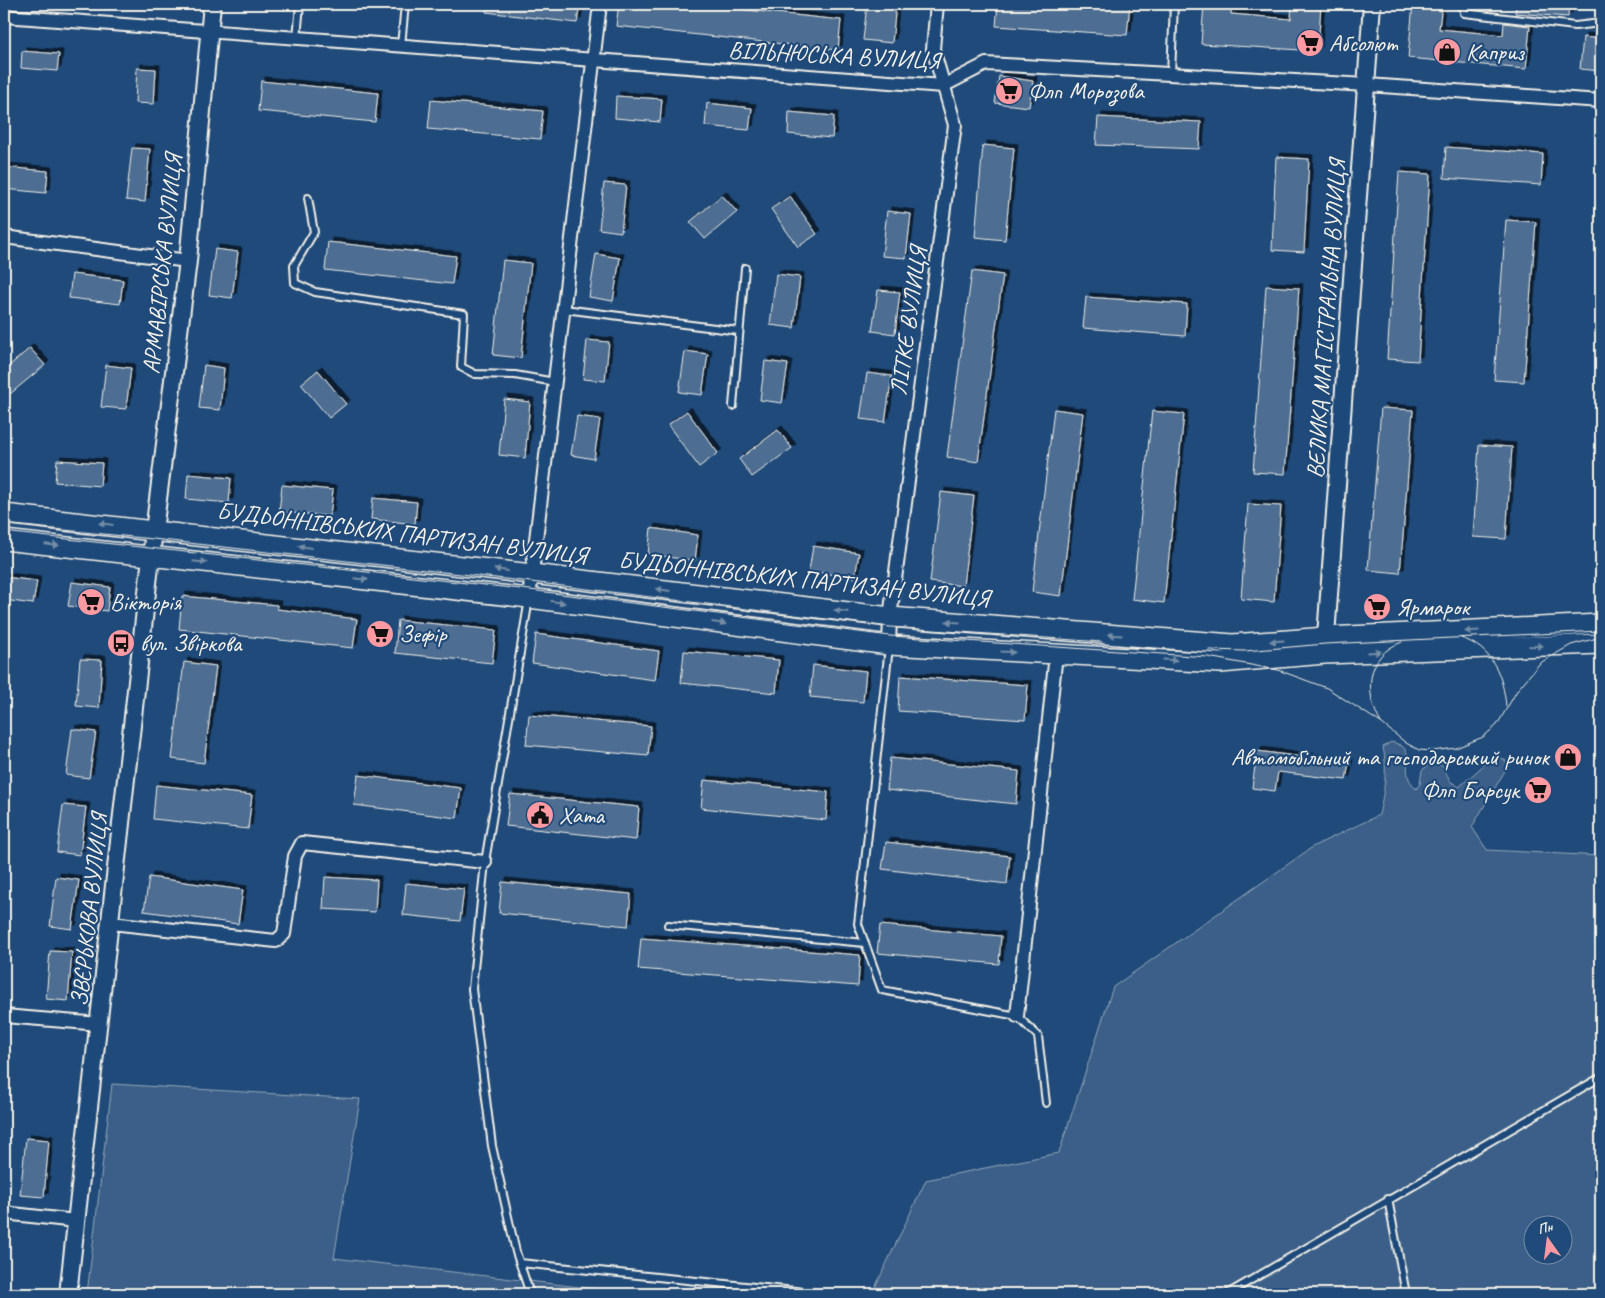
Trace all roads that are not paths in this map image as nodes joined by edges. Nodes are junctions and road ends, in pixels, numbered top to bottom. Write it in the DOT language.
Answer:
graph roads {
  1 [pos="212,4"];
  2 [pos="300,4"];
  3 [pos="405,4"];
  4 [pos="600,4"];
  5 [pos="937,4"];
  6 [pos="1174,4"];
  7 [pos="1372,4"];
  8 [pos="1463,4"];
  9 [pos="4,16"];
  10 [pos="1601,23"];
  11 [pos="209,32"];
  12 [pos="297,38"];
  13 [pos="401,46"];
  14 [pos="595,60"];
  15 [pos="1171,74"];
  16 [pos="1367,85"];
  17 [pos="943,86"];
  18 [pos="1601,101"];
  19 [pos="308,198"];
  20 [pos="4,237"];
  21 [pos="188,261"];
  22 [pos="745,268"];
  23 [pos="564,308"];
  24 [pos="740,331"];
  25 [pos="555,382"];
  26 [pos="733,406"];
  27 [pos="4,514"];
  28 [pos="154,530"];
  29 [pos="4,540"];
  30 [pos="151,556"];
  31 [pos="532,574"];
  32 [pos="529,598"];
  33 [pos="890,617"];
  34 [pos="1601,624"];
  35 [pos="1601,644"];
  36 [pos="889,646"];
  37 [pos="1326,646"];
  38 [pos="1056,654"];
  39 [pos="485,862"];
  40 [pos="111,923"];
  41 [pos="668,925"];
  42 [pos="865,943"];
  43 [pos="4,1016"];
  44 [pos="1017,1016"];
  45 [pos="100,1024"];
  46 [pos="1601,1077"];
  47 [pos="1046,1103"];
  48 [pos="1388,1200"];
  49 [pos="4,1213"];
  50 [pos="76,1221"];
  51 [pos="520,1263"];
  52 [pos="68,1294"];
  53 [pos="530,1294"];
  54 [pos="825,1294"];
  55 [pos="1227,1294"];
  56 [pos="1406,1294"];
  1 -- 11 [label="street, АРМАВІРСЬКА ВУЛИЦЯ"];
  2 -- 12 [label="lane"];
  3 -- 13 [label="lane"];
  4 -- 14 [label="street"];
  5 -- 17 [label="street, ЛІТКЕ ВУЛИЦЯ"];
  6 -- 15 [label="lane"];
  7 -- 16 [label="street, ВЕЛИКА МАГІСТРАЛЬНА ВУЛИЦЯ"];
  8 -- 10 [label="lane"];
  9 -- 11 [label="street, ВІЛЬНЮСЬКА ВУЛИЦЯ"];
  11 -- 12 [label="street, ВІЛЬНЮСЬКА ВУЛИЦЯ"];
  11 -- 21 [label="street, АРМАВІРСЬКА ВУЛИЦЯ"];
  12 -- 13 [label="street, ВІЛЬНЮСЬКА ВУЛИЦЯ"];
  13 -- 14 [label="street, ВІЛЬНЮСЬКА ВУЛИЦЯ"];
  14 -- 17 [label="street, ВІЛЬНЮСЬКА ВУЛИЦЯ"];
  14 -- 23 [label="street"];
  15 -- 16 [label="street, ВІЛЬНЮСЬКА ВУЛИЦЯ"];
  15 -- 17 [label="street, ВІЛЬНЮСЬКА ВУЛИЦЯ"];
  16 -- 18 [label="street, ВІЛЬНЮСЬКА ВУЛИЦЯ"];
  16 -- 37 [label="street, ВЕЛИКА МАГІСТРАЛЬНА ВУЛИЦЯ"];
  17 -- 33 [label="street, ЛІТКЕ ВУЛИЦЯ"];
  19 -- 25 [label="lane"];
  20 -- 21 [label="street"];
  21 -- 28 [label="street, АРМАВІРСЬКА ВУЛИЦЯ"];
  22 -- 24 [label="lane"];
  23 -- 24 [label="lane"];
  23 -- 25 [label="street"];
  24 -- 26 [label="lane"];
  25 -- 31 [label="street"];
  28 -- 27 [label="main road, БУДЬОННІВСЬКИХ ПАРТИЗАН ВУЛИЦЯ, one-way"];
  28 -- 30 [label="street, ЗВЄРЬКОВА ВУЛИЦЯ"];
  31 -- 28 [label="main road, БУДЬОННІВСЬКИХ ПАРТИЗАН ВУЛИЦЯ, one-way"];
  29 -- 30 [label="main road, БУДЬОННІВСЬКИХ ПАРТИЗАН ВУЛИЦЯ, one-way"];
  30 -- 32 [label="main road, БУДЬОННІВСЬКИХ ПАРТИЗАН ВУЛИЦЯ, one-way"];
  30 -- 40 [label="street, ЗВЄРЬКОВА ВУЛИЦЯ"];
  31 -- 32 [label="street"];
  33 -- 31 [label="main road, БУДЬОННІВСЬКИХ ПАРТИЗАН ВУЛИЦЯ, one-way"];
  32 -- 36 [label="main road, БУДЬОННІВСЬКИХ ПАРТИЗАН ВУЛИЦЯ, one-way"];
  32 -- 39 [label="lane"];
  33 -- 36 [label="street, ЛІТКЕ ВУЛИЦЯ"];
  37 -- 33 [label="main road, БУДЬОННІВСЬКИХ ПАРТИЗАН ВУЛИЦЯ, one-way"];
  34 -- 37 [label="main road, БУДЬОННІВСЬКИХ ПАРТИЗАН ВУЛИЦЯ, one-way"];
  37 -- 35 [label="main road, БУДЬОННІВСЬКИХ ПАРТИЗАН ВУЛИЦЯ, one-way"];
  36 -- 38 [label="main road, БУДЬОННІВСЬКИХ ПАРТИЗАН ВУЛИЦЯ, one-way"];
  36 -- 42 [label="lane"];
  38 -- 37 [label="main road, БУДЬОННІВСЬКИХ ПАРТИЗАН ВУЛИЦЯ, one-way"];
  38 -- 44 [label="street"];
  39 -- 40 [label="street"];
  39 -- 51 [label="lane"];
  40 -- 45 [label="street, ЗВЄРЬКОВА ВУЛИЦЯ"];
  41 -- 42 [label="lane"];
  42 -- 44 [label="lane"];
  43 -- 45 [label="street"];
  44 -- 47 [label="lane"];
  45 -- 50 [label="street, ЗВЄРЬКОВА ВУЛИЦЯ"];
  46 -- 48 [label="lane"];
  48 -- 55 [label="lane"];
  48 -- 56 [label="lane"];
  49 -- 50 [label="street"];
  50 -- 52 [label="street, ЗВЄРЬКОВА ВУЛИЦЯ"];
  51 -- 53 [label="lane"];
  51 -- 54 [label="lane"];
}
